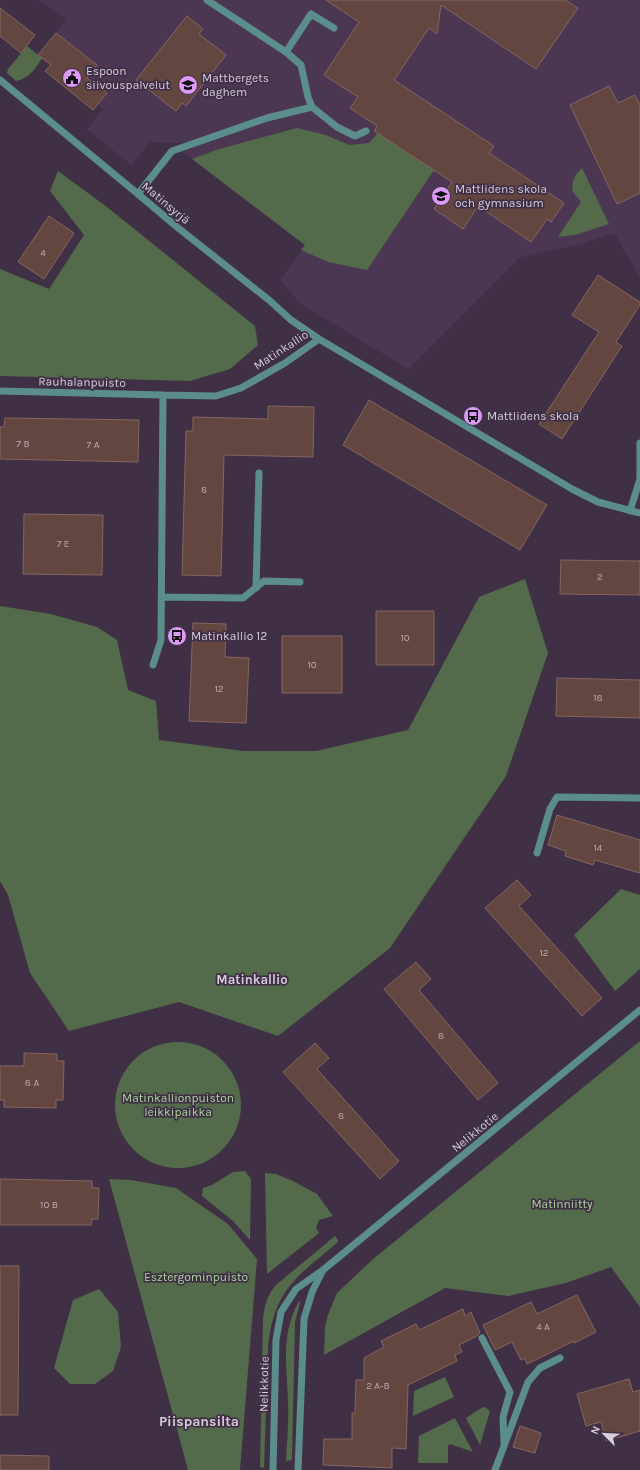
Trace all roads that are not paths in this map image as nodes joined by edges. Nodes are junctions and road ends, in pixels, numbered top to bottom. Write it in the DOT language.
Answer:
graph roads {
  1 [pos="207,0"];
  2 [pos="334,28"];
  3 [pos="286,52"];
  4 [pos="0,80"];
  5 [pos="312,107"];
  6 [pos="366,131"];
  7 [pos="138,194"];
  8 [pos="319,339"];
  9 [pos="0,391"];
  10 [pos="163,395"];
  11 [pos="640,443"];
  12 [pos="259,473"];
  13 [pos="640,479"];
  14 [pos="630,511"];
  15 [pos="640,514"];
  16 [pos="300,582"];
  17 [pos="256,588"];
  18 [pos="162,598"];
  19 [pos="153,665"];
  20 [pos="640,798"];
  21 [pos="537,853"];
  22 [pos="640,1010"];
  23 [pos="323,1270"];
  24 [pos="482,1338"];
  25 [pos="560,1358"];
  26 [pos="504,1446"];
  27 [pos="274,1470"];
  28 [pos="298,1470"];
  29 [pos="495,1470"];
  1 -- 3 [label="street"];
  2 -- 3 [label="street"];
  3 -- 5 [label="street"];
  4 -- 7 [label="street, Matinsyrjä"];
  5 -- 6 [label="street"];
  5 -- 7 [label="street"];
  7 -- 8 [label="street, Matinsyrjä"];
  8 -- 10 [label="street, Matinkallio"];
  8 -- 14 [label="street, Matinkallio"];
  9 -- 10 [label="street, Rauhalanpuisto"];
  10 -- 18 [label="street"];
  11 -- 13 [label="street"];
  12 -- 17 [label="street"];
  13 -- 14 [label="street"];
  14 -- 15 [label="street, Matinkallio"];
  16 -- 17 [label="street"];
  17 -- 18 [label="street"];
  18 -- 19 [label="street"];
  20 -- 21 [label="street"];
  22 -- 23 [label="street, Nelikkotie"];
  23 -- 27 [label="street, Nelikkotie"];
  23 -- 28 [label="street, Nelikkotie"];
  24 -- 26 [label="street"];
  25 -- 26 [label="street"];
  26 -- 29 [label="street"];
}
